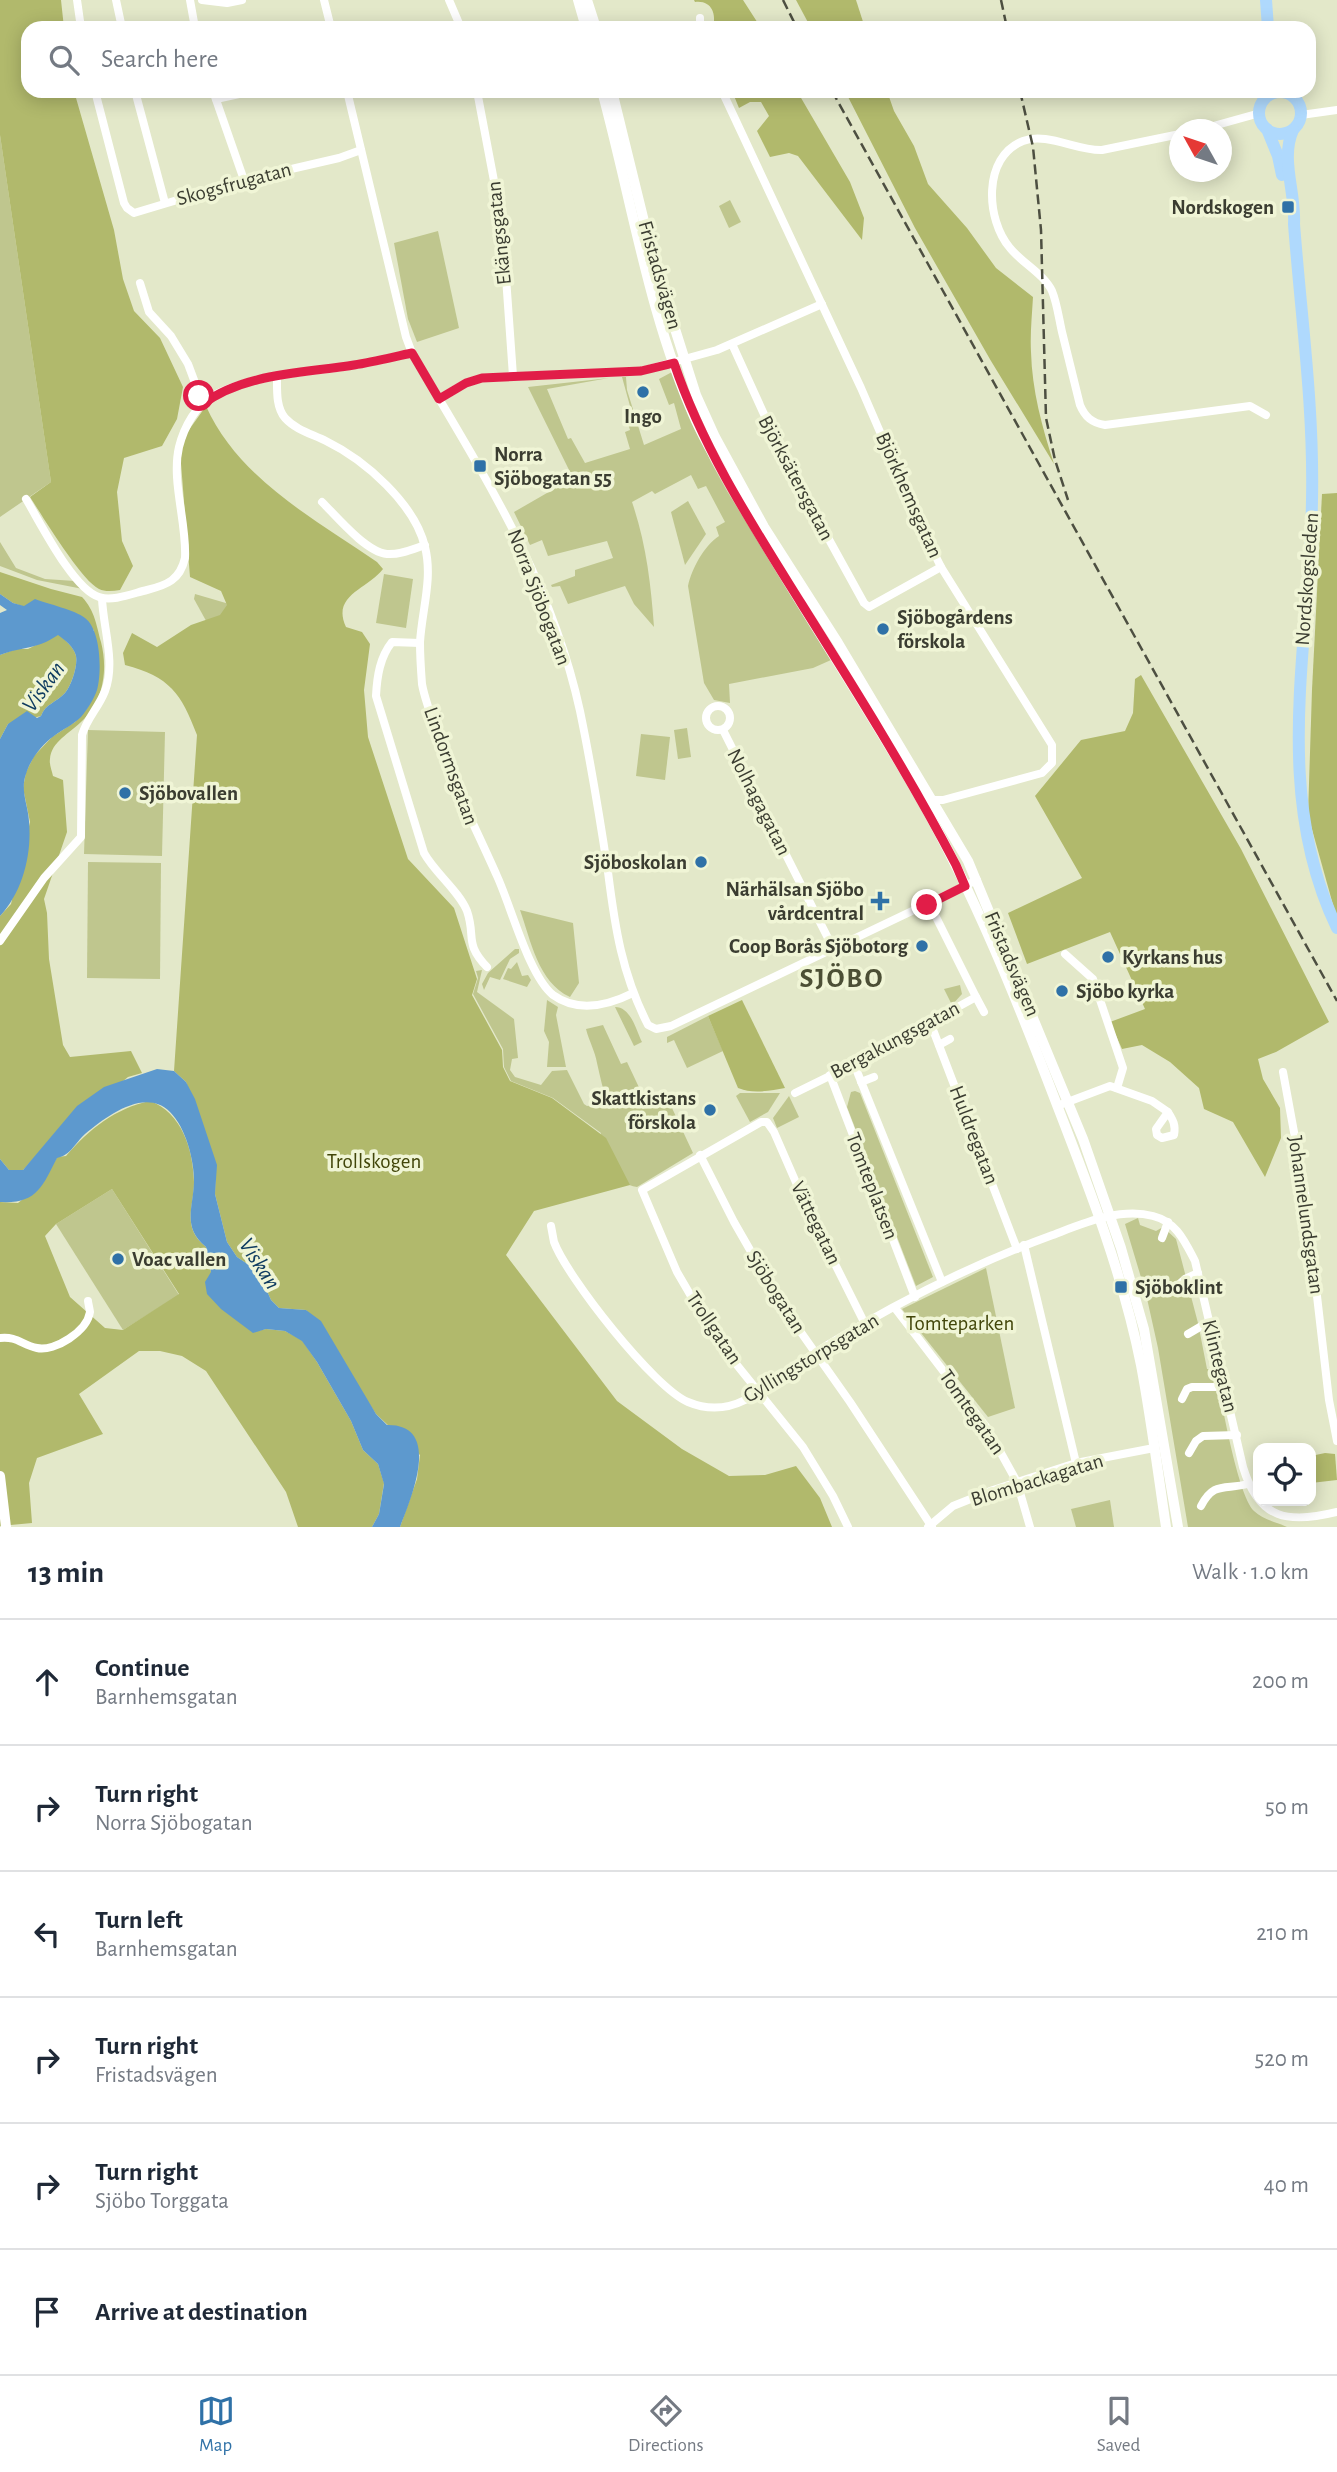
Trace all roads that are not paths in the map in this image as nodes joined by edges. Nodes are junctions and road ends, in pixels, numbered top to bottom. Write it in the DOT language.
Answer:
graph roads {
  1 [pos="77,0"];
  2 [pos="116,0"];
  3 [pos="190,0"];
  4 [pos="202,0"];
  5 [pos="242,0"];
  6 [pos="324,0"];
  7 [pos="449,0"];
  8 [pos="578,0"];
  9 [pos="587,0"];
  10 [pos="699,18"];
  11 [pos="80,21"];
  12 [pos="120,21"];
  13 [pos="194,21"];
  14 [pos="329,21"];
  15 [pos="458,21"];
  16 [pos="584,21"];
  17 [pos="594,21"];
  18 [pos="699,21"];
  19 [pos="97,98"];
  20 [pos="137,98"];
  21 [pos="216,98"];
  22 [pos="349,98"];
  23 [pos="478,98"];
  24 [pos="604,98"];
  25 [pos="613,98"];
  26 [pos="725,98"];
  27 [pos="1267,98"];
  28 [pos="1296,98"];
  29 [pos="1337,110"];
  30 [pos="1259,113"];
  31 [pos="1301,115"];
  32 [pos="1232,121"];
  33 [pos="1267,129"];
  34 [pos="1293,130"];
  35 [pos="1169,136"];
  36 [pos="362,150"];
  37 [pos="244,180"];
  38 [pos="165,203"];
  39 [pos="1294,224"];
  40 [pos="141,283"];
  41 [pos="822,304"];
  42 [pos="732,344"];
  43 [pos="412,353"];
  44 [pos="679,361"];
  45 [pos="513,376"];
  46 [pos="277,377"];
  47 [pos="439,399"];
  48 [pos="203,404"];
  49 [pos="1266,415"];
  50 [pos="26,499"];
  51 [pos="322,502"];
  52 [pos="425,545"];
  53 [pos="941,567"];
  54 [pos="102,598"];
  55 [pos="420,643"];
  56 [pos="723,730"];
  57 [pos="921,800"];
  58 [pos="932,800"];
  59 [pos="976,880"];
  60 [pos="965,886"];
  61 [pos="929,903"];
  62 [pos="1337,928"];
  63 [pos="0,941"];
  64 [pos="833,948"];
  65 [pos="1065,954"];
  66 [pos="487,967"];
  67 [pos="633,993"];
  68 [pos="976,997"];
  69 [pos="984,1012"];
  70 [pos="930,1022"];
  71 [pos="950,1039"];
  72 [pos="938,1051"];
  73 [pos="854,1064"];
  74 [pos="1283,1072"];
  75 [pos="830,1075"];
  76 [pos="874,1077"];
  77 [pos="861,1082"];
  78 [pos="1117,1088"];
  79 [pos="795,1093"];
  80 [pos="1068,1102"];
  81 [pos="1057,1106"];
  82 [pos="1168,1112"];
  83 [pos="700,1155"];
  84 [pos="1105,1218"];
  85 [pos="1168,1222"];
  86 [pos="551,1226"];
  87 [pos="1162,1238"];
  88 [pos="1021,1247"];
  89 [pos="1198,1273"];
  90 [pos="942,1282"];
  91 [pos="1175,1288"];
  92 [pos="915,1297"];
  93 [pos="88,1301"];
  94 [pos="895,1308"];
  95 [pos="1210,1321"];
  96 [pos="865,1324"];
  97 [pos="1188,1334"];
  98 [pos="0,1338"];
  99 [pos="816,1354"];
  100 [pos="1225,1387"];
  101 [pos="758,1390"];
  102 [pos="1182,1399"];
  103 [pos="1237,1435"];
  104 [pos="1337,1441"];
  105 [pos="1154,1448"];
  106 [pos="1189,1453"];
  107 [pos="1076,1463"];
  108 [pos="0,1476"];
  109 [pos="1017,1482"];
  110 [pos="1248,1484"];
  111 [pos="1201,1506"];
  112 [pos="1337,1512"];
  113 [pos="6,1527"];
  114 [pos="848,1527"];
  115 [pos="931,1527"];
  116 [pos="1030,1527"];
  117 [pos="1166,1527"];
  118 [pos="1178,1527"];
  1 -- 11 [label="street"];
  2 -- 12 [label="street"];
  3 -- 13 [label="street"];
  4 -- 5 [label="street"];
  6 -- 14 [label="street"];
  7 -- 15 [label="street"];
  8 -- 16 [label="street"];
  9 -- 17 [label="street"];
  10 -- 18 [label="street"];
  19 -- 38 [label="street, Skogsfrugatan"];
  20 -- 38 [label="street"];
  21 -- 37 [label="street"];
  22 -- 36 [label="street, Norra Sjöbogatan"];
  23 -- 45 [label="street, Ekängsgatan"];
  24 -- 44 [label="street, Fristadsvägen"];
  25 -- 44 [label="street, Fristadsvägen"];
  26 -- 41 [label="street, Björkhemsgatan"];
  27 -- 30 [label="main road"];
  28 -- 31 [label="main road"];
  29 -- 31 [label="street"];
  30 -- 32 [label="street"];
  30 -- 33 [label="main road"];
  31 -- 34 [label="main road"];
  33 -- 34 [label="main road"];
  33 -- 39 [label="main road, Nordskogsleden"];
  34 -- 39 [label="main road, Nordskogsleden"];
  35 -- 49 [label="street"];
  36 -- 37 [label="street, Skogsfrugatan"];
  36 -- 43 [label="street, Norra Sjöbogatan"];
  37 -- 38 [label="street, Skogsfrugatan"];
  39 -- 62 [label="main road, Nordskogsleden"];
  40 -- 48 [label="street"];
  41 -- 42 [label="street"];
  41 -- 53 [label="street, Björkhemsgatan"];
  42 -- 44 [label="street"];
  42 -- 53 [label="street, Björksätersgatan"];
  43 -- 46 [label="street"];
  43 -- 47 [label="street, Norra Sjöbogatan"];
  44 -- 45 [label="street"];
  44 -- 57 [label="street, Fristadsvägen"];
  44 -- 58 [label="street, Fristadsvägen"];
  45 -- 47 [label="street"];
  46 -- 48 [label="street"];
  46 -- 52 [label="street, Lindormsgatan"];
  47 -- 67 [label="street, Norra Sjöbogatan"];
  48 -- 54 [label="street"];
  50 -- 54 [label="street"];
  51 -- 52 [label="street"];
  52 -- 55 [label="street, Lindormsgatan"];
  53 -- 58 [label="street, Björkhemsgatan"];
  54 -- 63 [label="street"];
  55 -- 66 [label="street"];
  55 -- 67 [label="street, Lindormsgatan"];
  56 -- 64 [label="street, Nolhagagatan"];
  57 -- 58 [label="street, Björkhemsgatan"];
  57 -- 60 [label="street, Fristadsvägen"];
  58 -- 59 [label="street, Fristadsvägen"];
  59 -- 60 [label="street"];
  59 -- 80 [label="street, Fristadsvägen"];
  60 -- 61 [label="street"];
  60 -- 81 [label="street, Fristadsvägen"];
  61 -- 64 [label="street"];
  61 -- 68 [label="street, Bergakungsgatan"];
  64 -- 67 [label="street, Norra Sjöbogatan"];
  65 -- 78 [label="street"];
  68 -- 69 [label="street"];
  68 -- 70 [label="street, Bergakungsgatan"];
  70 -- 72 [label="street, Huldregatan"];
  70 -- 73 [label="street, Bergakungsgatan"];
  71 -- 72 [label="street"];
  72 -- 88 [label="street, Huldregatan"];
  73 -- 75 [label="street, Bergakungsgatan"];
  73 -- 77 [label="street, Tomteplatsen"];
  74 -- 104 [label="street, Johannelundsgatan"];
  75 -- 79 [label="street, Bergakungsgatan"];
  75 -- 92 [label="street, Tomteplatsen"];
  76 -- 77 [label="street"];
  77 -- 90 [label="street, Tomteplatsen"];
  78 -- 80 [label="street"];
  78 -- 82 [label="street"];
  80 -- 81 [label="street"];
  80 -- 84 [label="street, Fristadsvägen"];
  81 -- 84 [label="street, Fristadsvägen"];
  83 -- 96 [label="street, Vättegatan"];
  83 -- 99 [label="street, Sjöbogatan"];
  83 -- 101 [label="street, Trollgatan"];
  84 -- 85 [label="street"];
  84 -- 88 [label="street, Gyllingstorpsgatan"];
  84 -- 105 [label="street, Fristadsvägen"];
  84 -- 118 [label="street, Fristadsvägen"];
  85 -- 87 [label="street"];
  85 -- 89 [label="street, Klintegatan"];
  86 -- 101 [label="street, Gyllingstorpsgatan"];
  88 -- 90 [label="street, Gyllingstorpsgatan"];
  88 -- 107 [label="street, Huldregatan"];
  89 -- 91 [label="street"];
  89 -- 95 [label="street, Klintegatan"];
  90 -- 92 [label="street, Gyllingstorpsgatan"];
  92 -- 94 [label="street, Gyllingstorpsgatan"];
  93 -- 98 [label="street"];
  94 -- 96 [label="street, Gyllingstorpsgatan"];
  94 -- 109 [label="street, Tomtegatan"];
  95 -- 97 [label="street"];
  95 -- 100 [label="street, Klintegatan"];
  96 -- 99 [label="street, Gyllingstorpsgatan"];
  99 -- 101 [label="street, Gyllingstorpsgatan"];
  99 -- 115 [label="street, Sjöbogatan"];
  100 -- 102 [label="street"];
  100 -- 103 [label="street, Klintegatan"];
  101 -- 114 [label="street, Trollgatan"];
  103 -- 106 [label="street"];
  103 -- 110 [label="street, Klintegatan"];
  105 -- 107 [label="street, Blombackagatan"];
  105 -- 117 [label="street, Fristadsvägen"];
  107 -- 109 [label="street, Blombackagatan"];
  108 -- 113 [label="street"];
  109 -- 115 [label="street, Blombackagatan"];
  109 -- 116 [label="street, Tomtegatan"];
  110 -- 111 [label="street"];
  110 -- 112 [label="street"];
}
